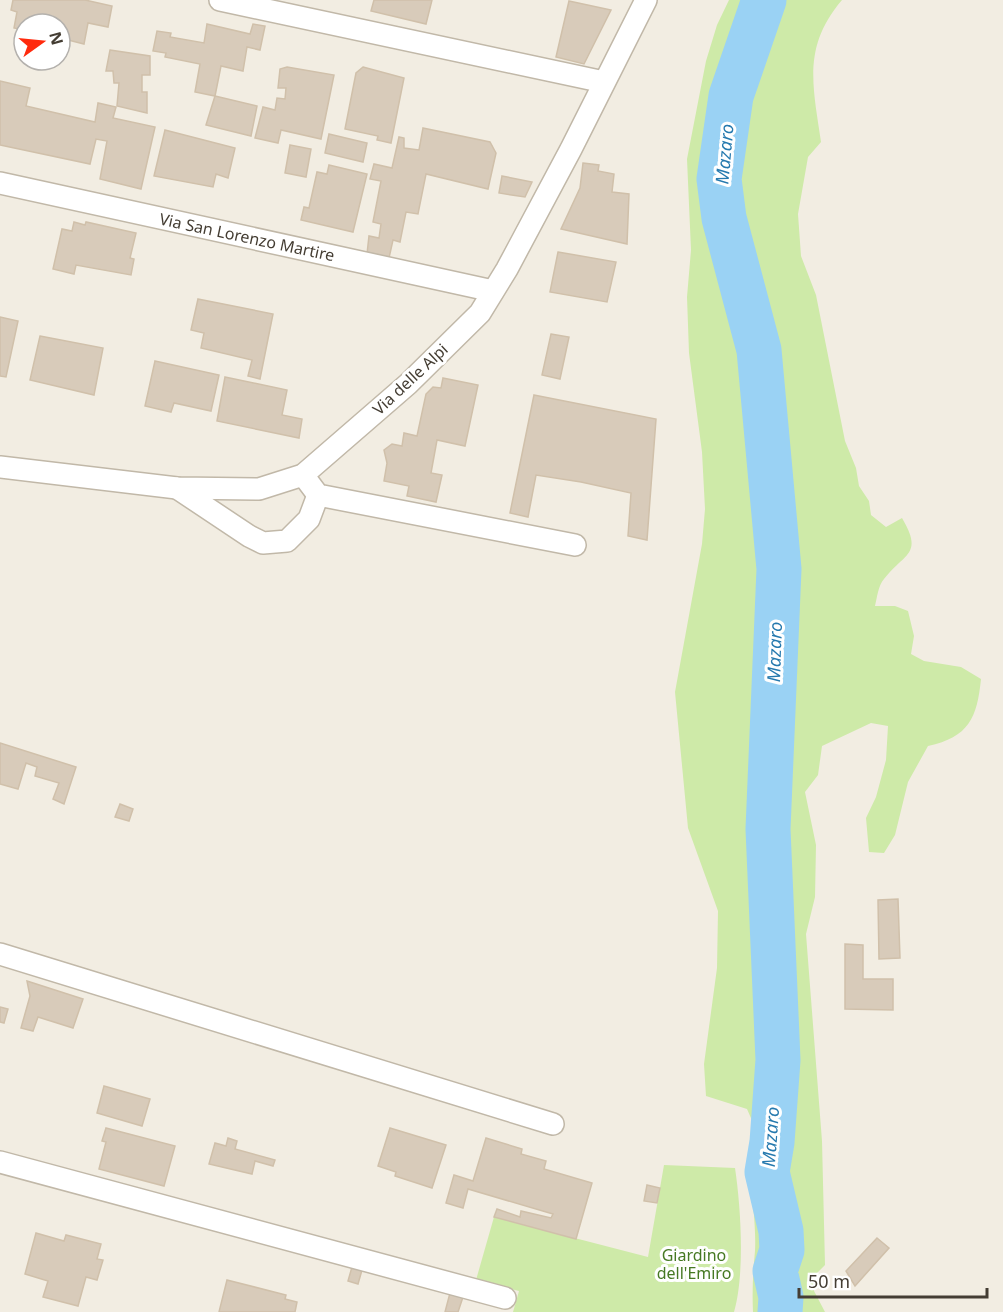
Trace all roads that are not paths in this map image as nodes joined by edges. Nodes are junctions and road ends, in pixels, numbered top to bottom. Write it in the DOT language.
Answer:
graph roads {
  1 [pos="220,0"];
  2 [pos="646,0"];
  3 [pos="604,82"];
  4 [pos="0,183"];
  5 [pos="493,291"];
  6 [pos="0,467"];
  7 [pos="303,475"];
  8 [pos="177,488"];
  9 [pos="318,495"];
  10 [pos="574,545"];
  11 [pos="0,954"];
  12 [pos="553,1124"];
  13 [pos="0,1162"];
  14 [pos="505,1298"];
  1 -- 3 [label="street"];
  2 -- 3 [label="street, Via delle Alpi"];
  3 -- 5 [label="street, Via delle Alpi"];
  4 -- 5 [label="street, Via San Lorenzo Martire"];
  5 -- 7 [label="street, Via delle Alpi"];
  6 -- 8 [label="street, Via delle Alpi"];
  7 -- 8 [label="street, Via delle Alpi"];
  7 -- 9 [label="street"];
  8 -- 9 [label="street"];
  9 -- 10 [label="street"];
  11 -- 12 [label="street"];
  13 -- 14 [label="street"];
}
